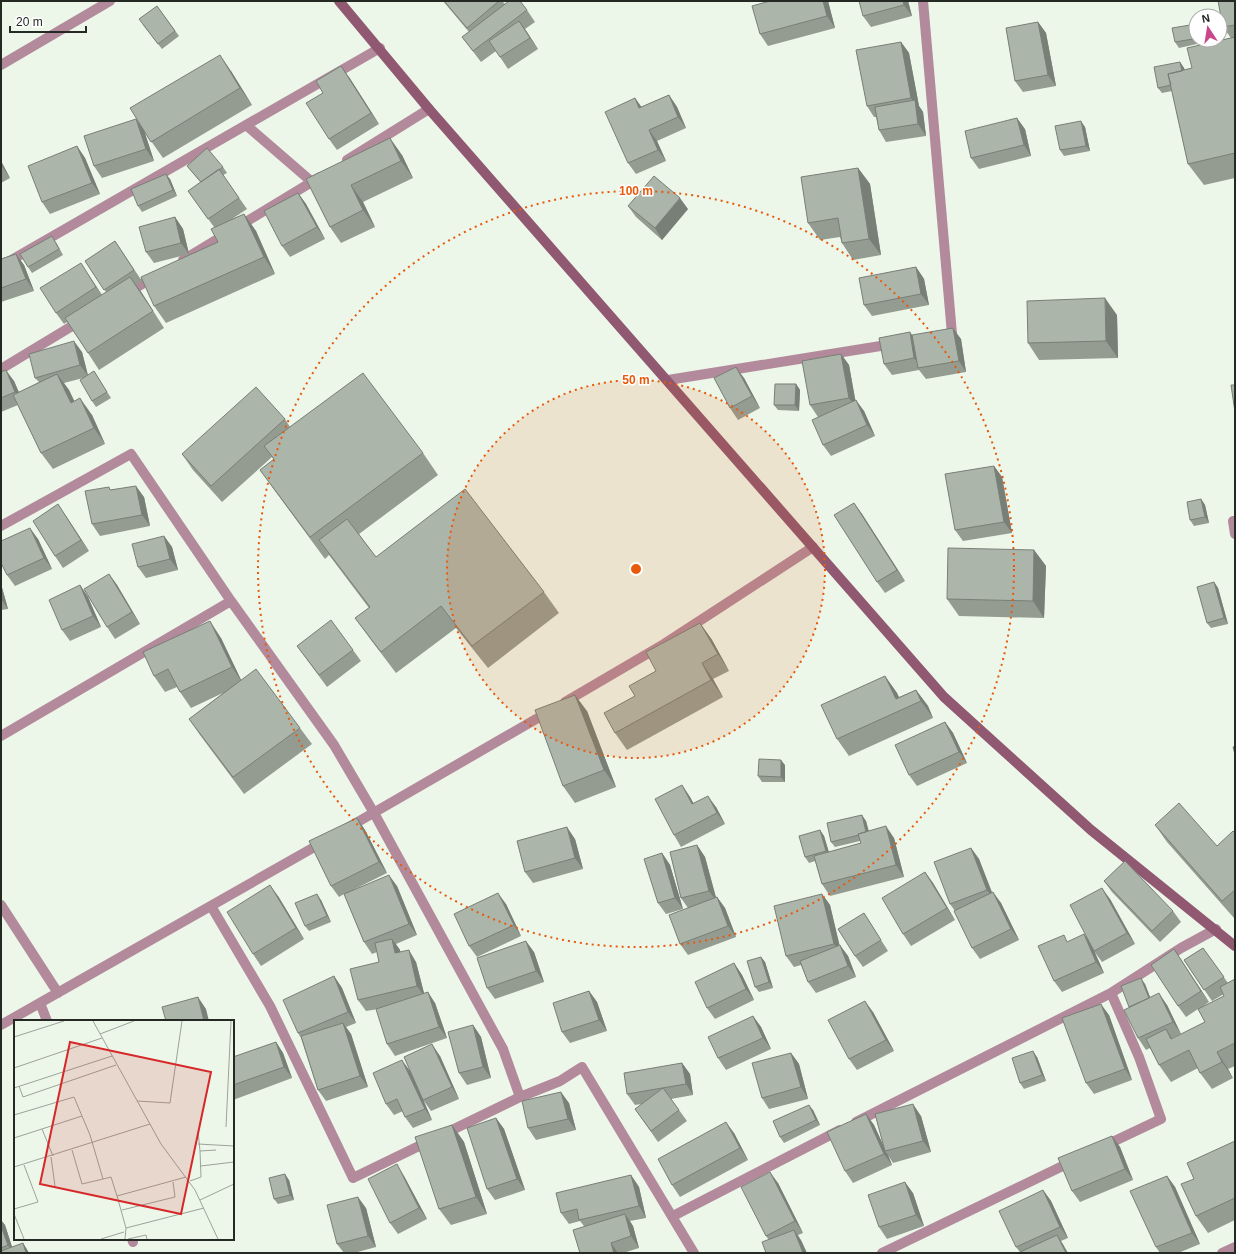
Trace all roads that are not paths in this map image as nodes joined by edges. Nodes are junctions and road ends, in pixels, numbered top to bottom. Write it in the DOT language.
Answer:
graph roads {
  1 [pos="110,1"];
  2 [pos="339,1"];
  3 [pos="923,1"];
  4 [pos="380,48"];
  5 [pos="1,65"];
  6 [pos="429,109"];
  7 [pos="246,125"];
  8 [pos="312,182"];
  9 [pos="177,263"];
  10 [pos="1,266"];
  11 [pos="163,271"];
  12 [pos="116,300"];
  13 [pos="89,316"];
  14 [pos="936,337"];
  15 [pos="904,342"];
  16 [pos="1,369"];
  17 [pos="668,380"];
  18 [pos="1232,521"];
  19 [pos="1,526"];
  20 [pos="1235,534"];
  21 [pos="814,547"];
  22 [pos="231,601"];
  23 [pos="1,736"];
  24 [pos="374,813"];
  25 [pos="1,905"];
  26 [pos="211,906"];
  27 [pos="1216,929"];
  28 [pos="1235,946"];
  29 [pos="58,993"];
  30 [pos="1111,993"];
  31 [pos="40,1003"];
  32 [pos="48,1020"];
  33 [pos="1,1025"];
  34 [pos="520,1097"];
  35 [pos="1096,1150"];
  36 [pos="1082,1157"];
  37 [pos="673,1216"];
  38 [pos="1235,1246"];
  39 [pos="694,1253"];
  40 [pos="882,1253"];
  41 [pos="1222,1253"];
  1 -- 5 [label="street"];
  2 -- 4 [label="street"];
  3 -- 14 [label="street"];
  4 -- 6 [label="street"];
  4 -- 7 [label="street"];
  6 -- 8 [label="street"];
  6 -- 17 [label="street"];
  7 -- 8 [label="street"];
  7 -- 10 [label="street"];
  8 -- 9 [label="street"];
  11 -- 12 [label="street"];
  13 -- 16 [label="street"];
  15 -- 17 [label="street"];
  17 -- 21 [label="street"];
  18 -- 20 [label="street"];
  19 -- 22 [label="street"];
  21 -- 24 [label="street"];
  21 -- 27 [label="street"];
  22 -- 23 [label="street"];
  22 -- 24 [label="street"];
  24 -- 26 [label="street"];
  24 -- 34 [label="street"];
  25 -- 29 [label="street"];
  26 -- 29 [label="street"];
  26 -- 34 [label="street"];
  27 -- 28 [label="street"];
  27 -- 30 [label="street"];
  29 -- 31 [label="street"];
  30 -- 35 [label="street"];
  30 -- 37 [label="street"];
  31 -- 32 [label="street"];
  31 -- 33 [label="street"];
  34 -- 37 [label="street"];
  36 -- 40 [label="street"];
  37 -- 39 [label="street"];
  38 -- 41 [label="street"];
}
